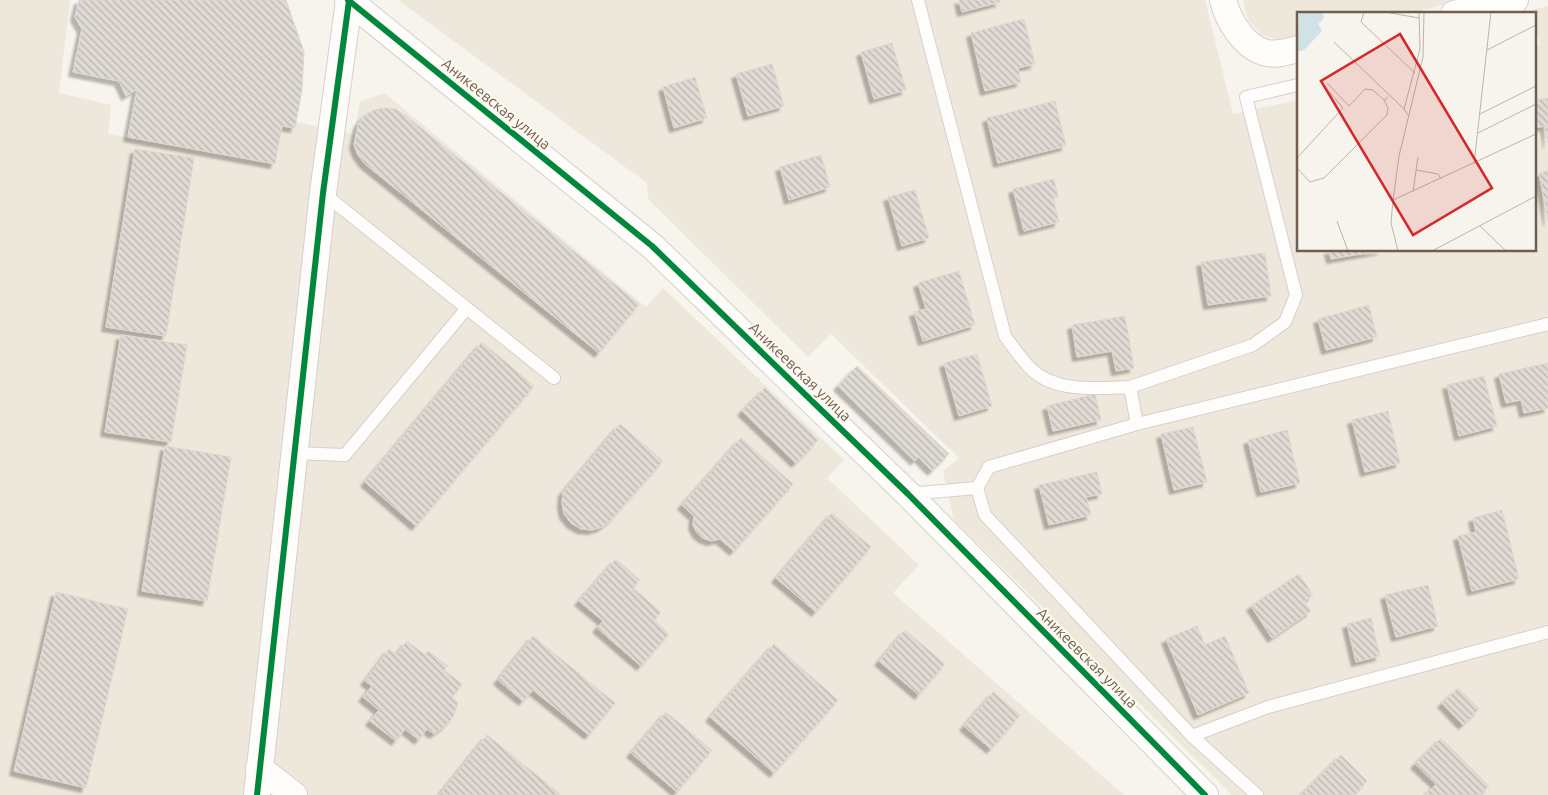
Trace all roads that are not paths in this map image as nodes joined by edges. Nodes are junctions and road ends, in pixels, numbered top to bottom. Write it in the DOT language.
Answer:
graph roads {
  1 [pos="349,0"];
  2 [pos="918,0"];
  3 [pos="1223,0"];
  4 [pos="1515,0"];
  5 [pos="1463,12"];
  6 [pos="1297,49"];
  7 [pos="1297,85"];
  8 [pos="322,192"];
  9 [pos="467,308"];
  10 [pos="1548,324"];
  11 [pos="554,378"];
  12 [pos="1130,387"];
  13 [pos="1137,424"];
  14 [pos="294,453"];
  15 [pos="977,488"];
  16 [pos="908,494"];
  17 [pos="1548,632"];
  18 [pos="1192,736"];
  19 [pos="259,768"];
  20 [pos="258,795"];
  21 [pos="294,795"];
  22 [pos="1204,795"];
  23 [pos="1257,795"];
  1 -- 8 [label="street"];
  1 -- 16 [label="street, Аникеевская улица"];
  2 -- 12 [label="lane"];
  3 -- 6 [label="street"];
  4 -- 5 [label="street"];
  7 -- 12 [label="lane"];
  8 -- 9 [label="lane"];
  8 -- 14 [label="street"];
  9 -- 11 [label="lane"];
  9 -- 14 [label="lane"];
  10 -- 13 [label="lane"];
  12 -- 13 [label="lane"];
  13 -- 15 [label="lane"];
  14 -- 19 [label="street"];
  15 -- 16 [label="lane"];
  15 -- 18 [label="lane"];
  16 -- 22 [label="street, Аникеевская улица"];
  17 -- 18 [label="lane"];
  18 -- 23 [label="lane"];
  19 -- 20 [label="street"];
  19 -- 21 [label="street"];
}
